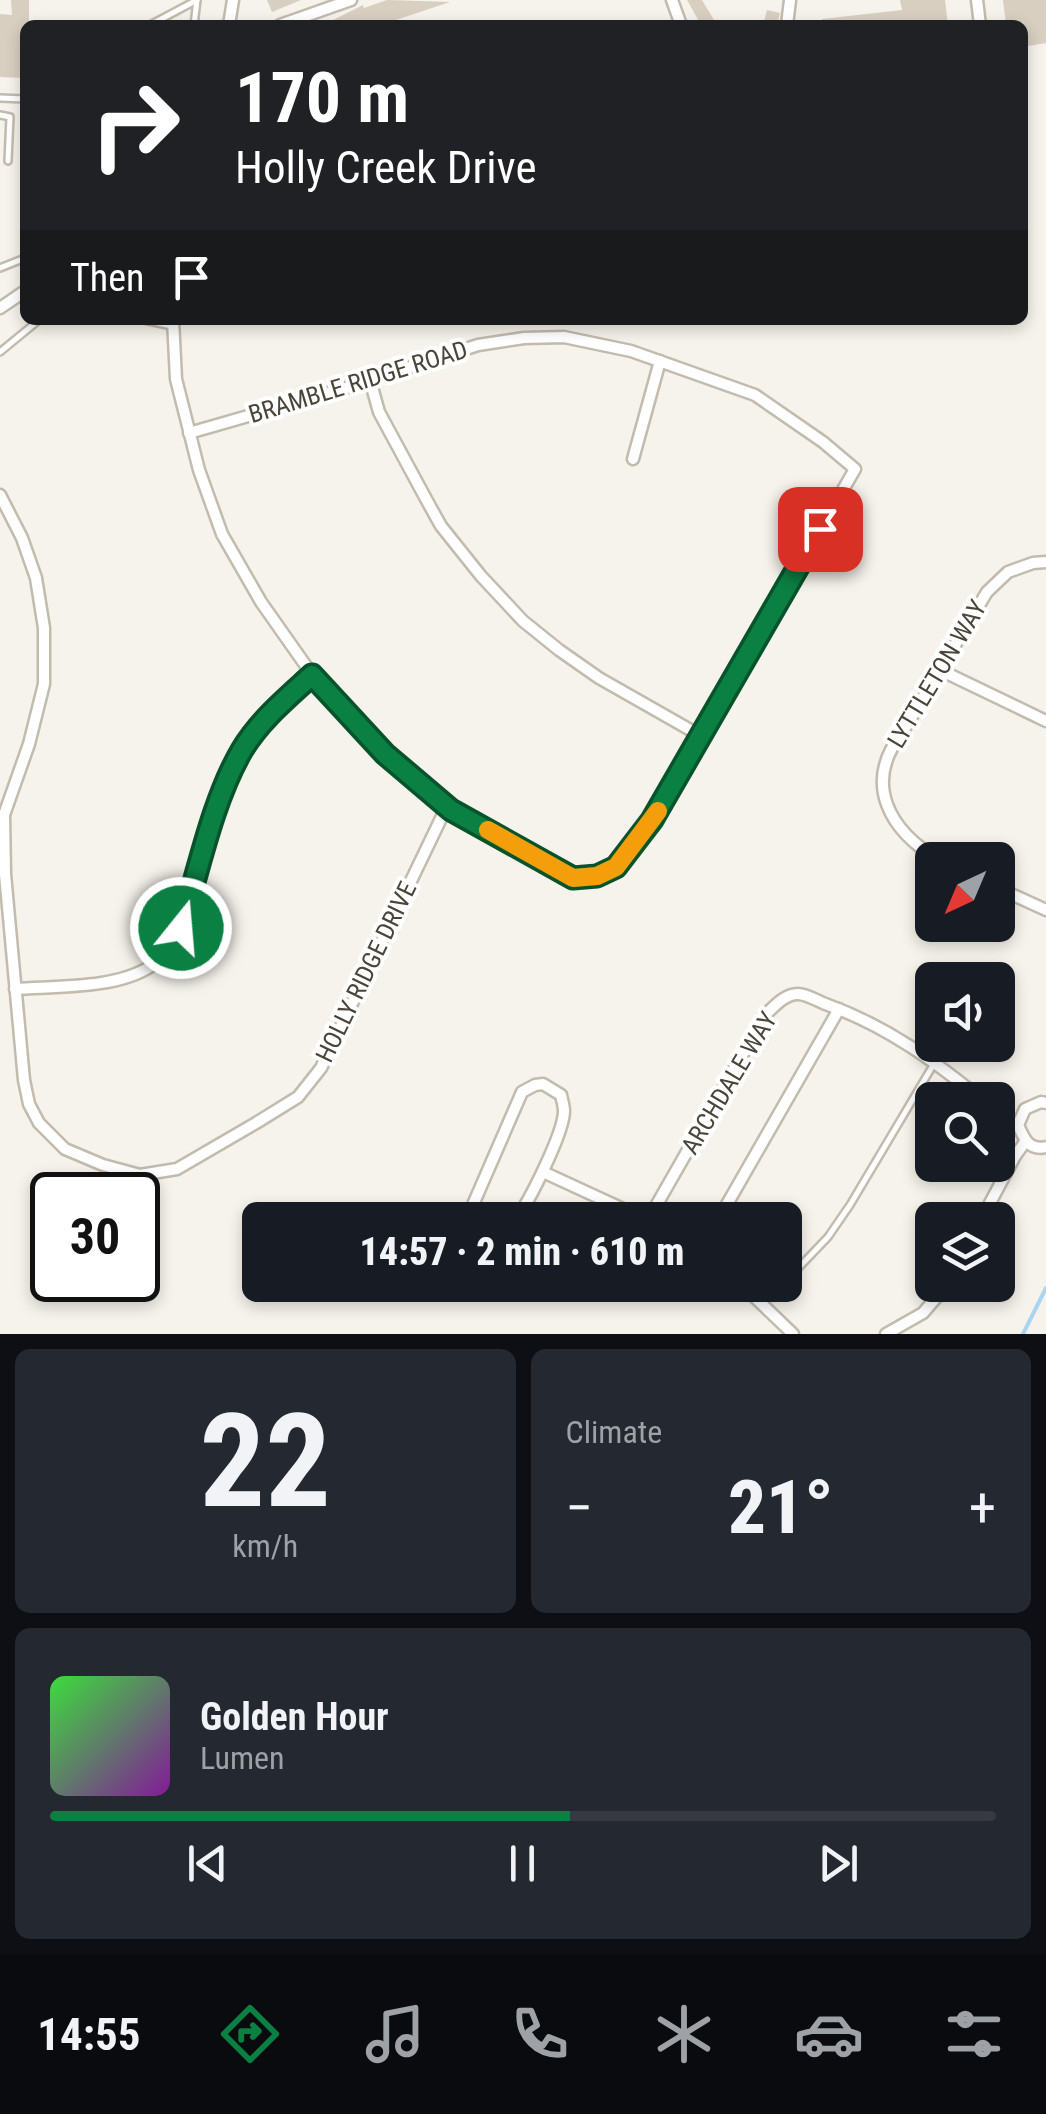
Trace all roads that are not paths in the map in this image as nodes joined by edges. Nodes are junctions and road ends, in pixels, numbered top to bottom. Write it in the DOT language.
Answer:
graph roads {
  1 [pos="351,0"];
  2 [pos="160,20"];
  3 [pos="195,20"];
  4 [pos="294,20"];
  5 [pos="0,116"];
  6 [pos="8,160"];
  7 [pos="34,325"];
  8 [pos="173,325"];
  9 [pos="0,352"];
  10 [pos="660,361"];
  11 [pos="370,380"];
  12 [pos="190,433"];
  13 [pos="633,459"];
  14 [pos="0,495"];
  15 [pos="1046,562"];
  16 [pos="940,670"];
  17 [pos="312,675"];
  18 [pos="1046,721"];
  19 [pos="701,736"];
  20 [pos="447,806"];
  21 [pos="915,843"];
  22 [pos="1015,896"];
  23 [pos="1046,910"];
  24 [pos="16,989"];
  25 [pos="839,1009"];
  26 [pos="915,1050"];
  27 [pos="935,1062"];
  28 [pos="960,1082"];
  29 [pos="1046,1103"];
  30 [pos="1015,1124"];
  31 [pos="1018,1126"];
  32 [pos="1025,1142"];
  33 [pos="1046,1147"];
  34 [pos="543,1172"];
  35 [pos="475,1202"];
  36 [pos="528,1202"];
  37 [pos="609,1202"];
  38 [pos="658,1202"];
  39 [pos="728,1202"];
  40 [pos="990,1202"];
  41 [pos="802,1264"];
  42 [pos="932,1302"];
  43 [pos="762,1303"];
  44 [pos="793,1334"];
  45 [pos="886,1334"];
  1 -- 4 [label="street"];
  2 -- 3 [label="lane"];
  5 -- 6 [label="lane"];
  7 -- 9 [label="lane"];
  8 -- 12 [label="street"];
  10 -- 11 [label="street, BRAMBLE RIDGE ROAD"];
  10 -- 13 [label="street"];
  10 -- 19 [label="street, BRAMBLE RIDGE ROAD"];
  11 -- 12 [label="street, BRAMBLE RIDGE ROAD"];
  11 -- 19 [label="street"];
  12 -- 17 [label="street"];
  14 -- 24 [label="street, HOLLY RIDGE DRIVE"];
  15 -- 16 [label="street, LYTTLETON WAY"];
  16 -- 18 [label="street"];
  16 -- 21 [label="street, LYTTLETON WAY"];
  17 -- 20 [label="street"];
  17 -- 24 [label="street"];
  19 -- 20 [label="street"];
  20 -- 24 [label="street, HOLLY RIDGE DRIVE"];
  22 -- 23 [label="street"];
  25 -- 26 [label="street, ARCHDALE WAY"];
  25 -- 38 [label="street, ARCHDALE WAY"];
  25 -- 39 [label="street"];
  27 -- 28 [label="street, ARCHDALE WAY"];
  27 -- 41 [label="lane"];
  29 -- 31 [label="street"];
  30 -- 31 [label="street"];
  31 -- 32 [label="street"];
  32 -- 33 [label="street"];
  32 -- 40 [label="street"];
  34 -- 35 [label="street"];
  34 -- 36 [label="street"];
  34 -- 37 [label="street"];
  42 -- 45 [label="street"];
  43 -- 44 [label="street"];
}
